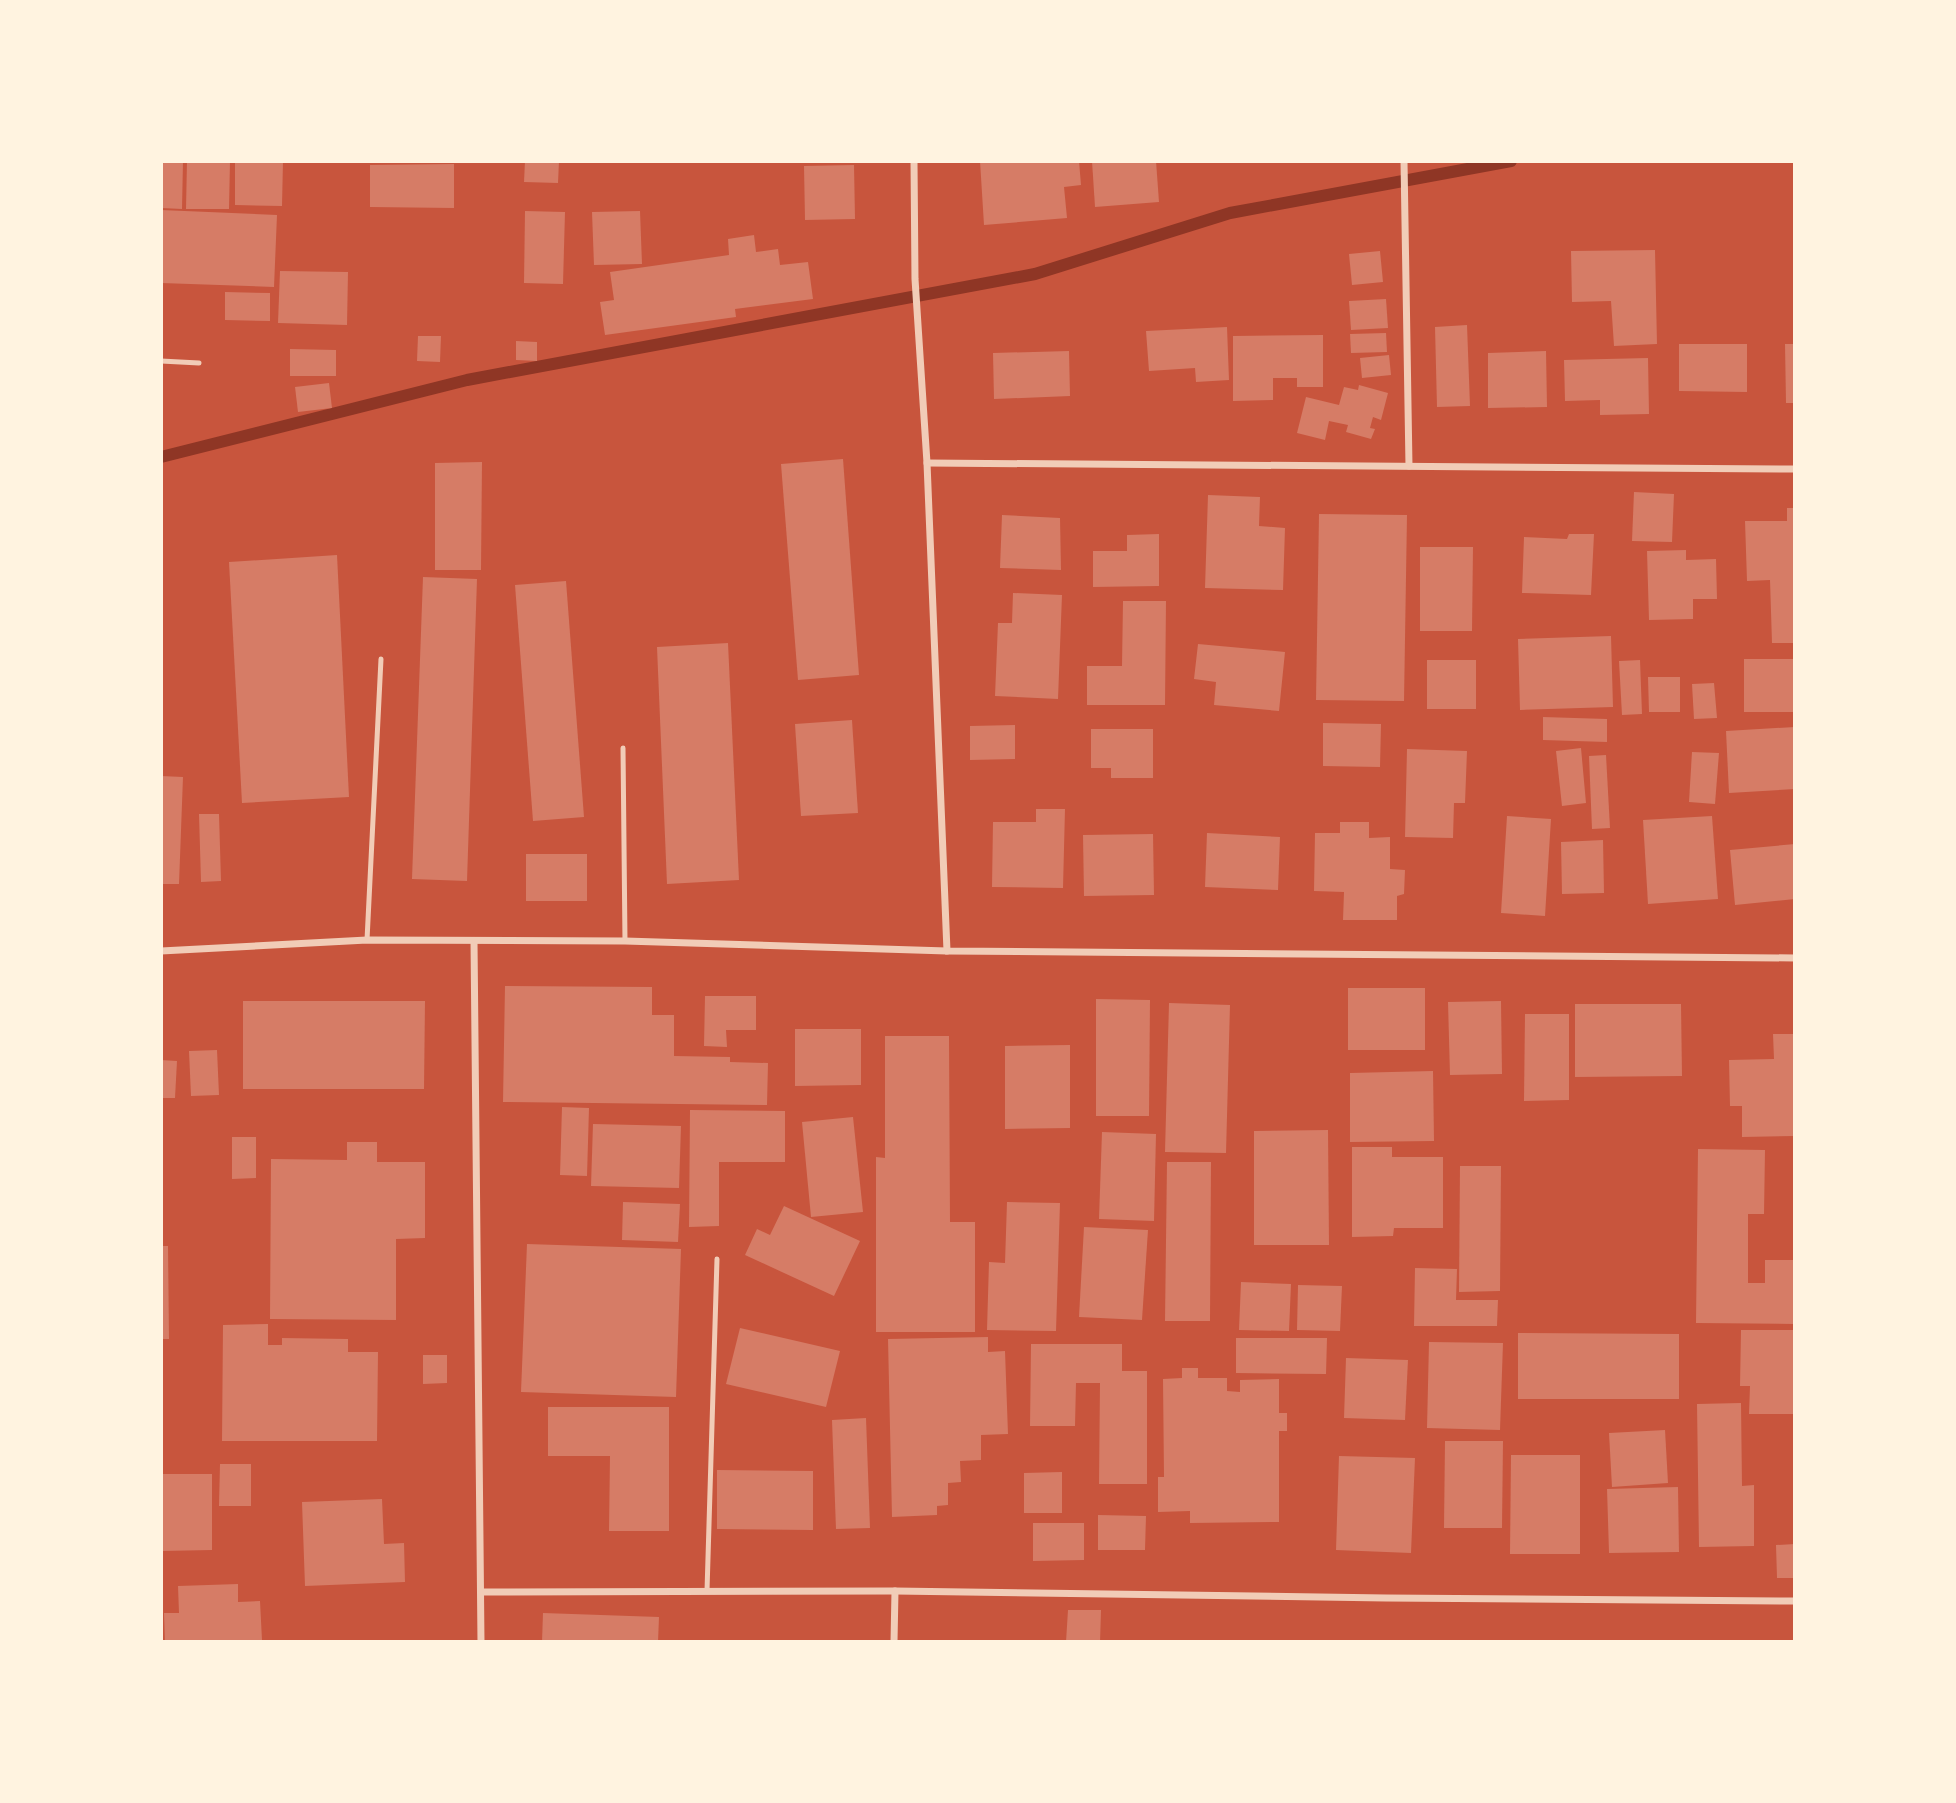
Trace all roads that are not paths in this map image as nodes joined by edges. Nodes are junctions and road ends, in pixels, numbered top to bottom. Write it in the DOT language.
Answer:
graph roads {
  1 [pos="914,161"];
  2 [pos="1404,162"];
  3 [pos="161,360"];
  4 [pos="199,363"];
  5 [pos="927,463"];
  6 [pos="1409,466"];
  7 [pos="1795,469"];
  8 [pos="381,659"];
  9 [pos="623,748"];
  10 [pos="367,940"];
  11 [pos="474,941"];
  12 [pos="625,941"];
  13 [pos="161,951"];
  14 [pos="947,951"];
  15 [pos="1795,958"];
  16 [pos="717,1259"];
  17 [pos="707,1591"];
  18 [pos="895,1591"];
  19 [pos="482,1592"];
  20 [pos="1795,1601"];
  21 [pos="481,1642"];
  22 [pos="894,1642"];
  1 -- 5 [label="street"];
  2 -- 6 [label="street"];
  3 -- 4 [label="lane"];
  5 -- 6 [label="street"];
  5 -- 14 [label="street"];
  6 -- 7 [label="street"];
  8 -- 10 [label="lane"];
  9 -- 12 [label="lane"];
  10 -- 11 [label="street"];
  10 -- 13 [label="street"];
  11 -- 12 [label="street"];
  11 -- 19 [label="street"];
  12 -- 14 [label="street"];
  14 -- 15 [label="street"];
  16 -- 17 [label="lane"];
  17 -- 18 [label="street"];
  17 -- 19 [label="street"];
  18 -- 20 [label="street"];
  18 -- 22 [label="street"];
  19 -- 21 [label="street"];
}
